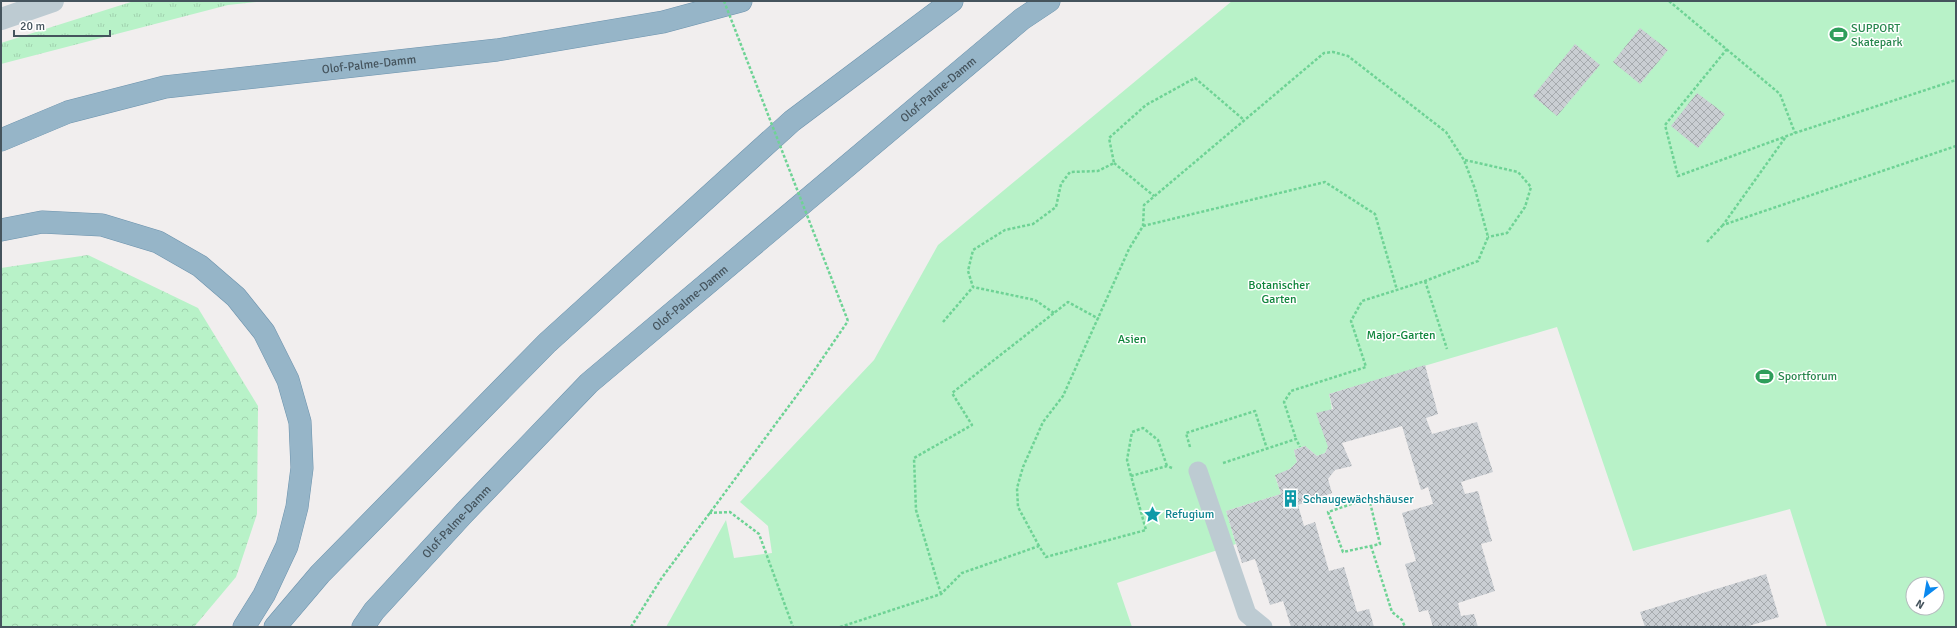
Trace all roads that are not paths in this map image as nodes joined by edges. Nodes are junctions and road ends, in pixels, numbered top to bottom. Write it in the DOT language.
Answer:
graph roads {
  1 [pos="53,1"];
  2 [pos="741,1"];
  3 [pos="952,1"];
  4 [pos="1049,1"];
  5 [pos="1,19"];
  6 [pos="1,140"];
  7 [pos="1,230"];
  8 [pos="1198,471"];
  9 [pos="366,622"];
  10 [pos="244,627"];
  11 [pos="275,627"];
  12 [pos="1263,627"];
  1 -- 5 [label="street"];
  2 -- 6 [label="highway, Olof-Palme-Damm"];
  3 -- 11 [label="highway"];
  4 -- 9 [label="highway, Olof-Palme-Damm"];
  7 -- 10 [label="highway"];
  8 -- 12 [label="lane"];
}
